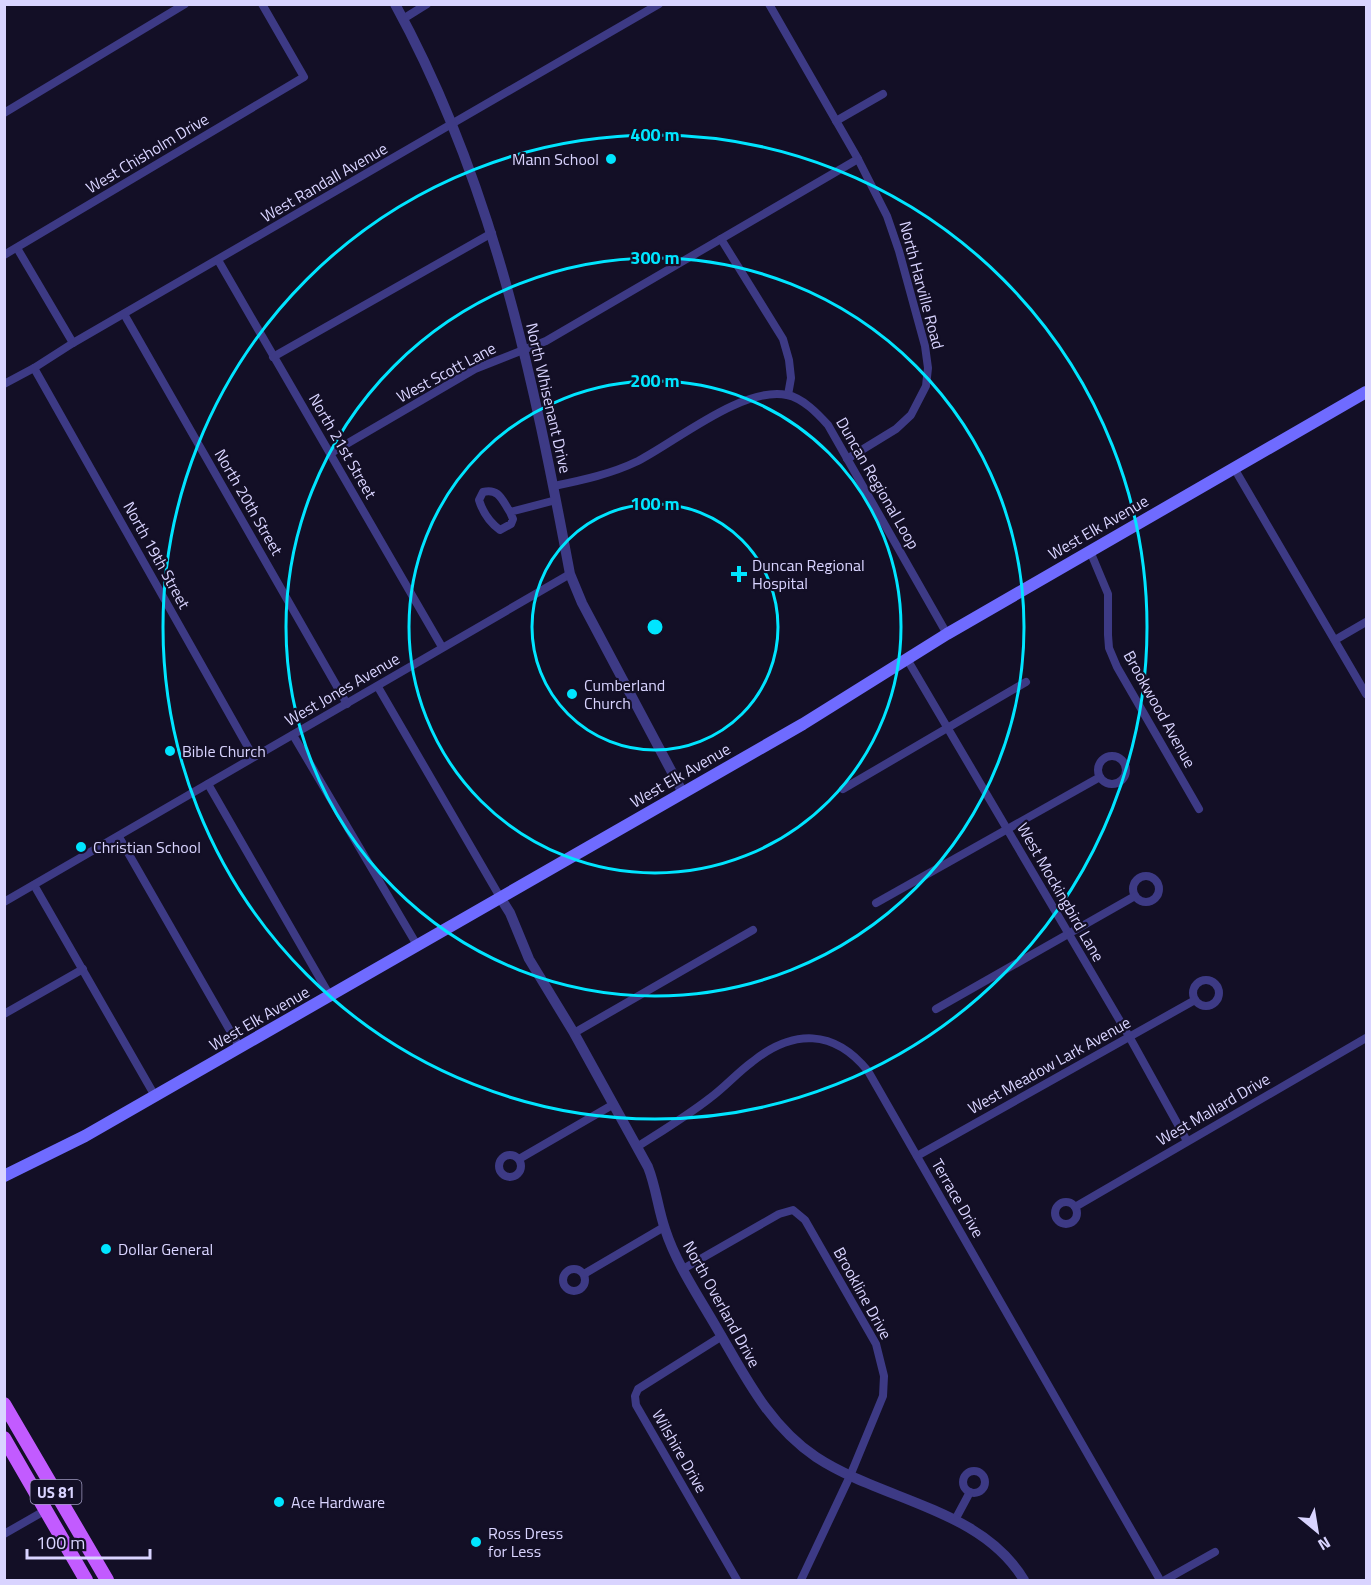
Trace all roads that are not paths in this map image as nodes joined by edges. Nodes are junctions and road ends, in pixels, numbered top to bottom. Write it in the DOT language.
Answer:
graph roads {
  1 [pos="185,4"];
  2 [pos="262,4"];
  3 [pos="395,4"];
  4 [pos="427,4"];
  5 [pos="660,4"];
  6 [pos="769,4"];
  7 [pos="403,19"];
  8 [pos="883,94"];
  9 [pos="4,113"];
  10 [pos="836,121"];
  11 [pos="452,125"];
  12 [pos="858,159"];
  13 [pos="492,233"];
  14 [pos="721,239"];
  15 [pos="17,248"];
  16 [pos="4,255"];
  17 [pos="218,260"];
  18 [pos="124,314"];
  19 [pos="73,343"];
  20 [pos="524,351"];
  21 [pos="273,357"];
  22 [pos="34,368"];
  23 [pos="4,384"];
  24 [pos="1366,392"];
  25 [pos="788,395"];
  26 [pos="331,453"];
  27 [pos="847,459"];
  28 [pos="1234,468"];
  29 [pos="554,486"];
  30 [pos="556,501"];
  31 [pos="510,512"];
  32 [pos="1090,551"];
  33 [pos="570,574"];
  34 [pos="1366,622"];
  35 [pos="947,634"];
  36 [pos="1335,640"];
  37 [pos="442,647"];
  38 [pos="908,659"];
  39 [pos="1026,682"];
  40 [pos="378,687"];
  41 [pos="1366,694"];
  42 [pos="347,704"];
  43 [pos="948,729"];
  44 [pos="293,735"];
  45 [pos="253,756"];
  46 [pos="1100,777"];
  47 [pos="208,784"];
  48 [pos="843,789"];
  49 [pos="683,793"];
  50 [pos="1199,809"];
  51 [pos="1007,829"];
  52 [pos="119,837"];
  53 [pos="34,885"];
  54 [pos="1135,896"];
  55 [pos="500,897"];
  56 [pos="4,902"];
  57 [pos="876,903"];
  58 [pos="753,930"];
  59 [pos="1068,933"];
  60 [pos="417,945"];
  61 [pos="83,969"];
  62 [pos="330,996"];
  63 [pos="1195,1000"];
  64 [pos="936,1009"];
  65 [pos="4,1014"];
  66 [pos="574,1033"];
  67 [pos="1130,1038"];
  68 [pos="1366,1038"];
  69 [pos="240,1048"];
  70 [pos="155,1096"];
  71 [pos="614,1104"];
  72 [pos="1187,1141"];
  73 [pos="637,1147"];
  74 [pos="916,1156"];
  75 [pos="519,1159"];
  76 [pos="4,1176"];
  77 [pos="1075,1207"];
  78 [pos="664,1227"];
  79 [pos="682,1269"];
  80 [pos="584,1274"];
  81 [pos="722,1336"];
  82 [pos="6,1408"];
  83 [pos="4,1438"];
  84 [pos="850,1476"];
  85 [pos="970,1492"];
  86 [pos="46,1510"];
  87 [pos="955,1520"];
  88 [pos="4,1534"];
  89 [pos="1215,1551"];
  90 [pos="86,1581"];
  91 [pos="107,1581"];
  92 [pos="738,1581"];
  93 [pos="801,1581"];
  94 [pos="1024,1581"];
  95 [pos="1162,1581"];
  1 -- 9 [label="street"];
  2 -- 15 [label="street, West Chisholm Drive"];
  3 -- 7 [label="street, North Whisenant Drive"];
  4 -- 7 [label="street"];
  5 -- 11 [label="street, West Randall Avenue"];
  6 -- 10 [label="street, North Harville Road"];
  7 -- 11 [label="street, North Whisenant Drive"];
  8 -- 10 [label="street"];
  10 -- 12 [label="street, North Harville Road"];
  11 -- 13 [label="street, North Whisenant Drive"];
  11 -- 17 [label="street, West Randall Avenue"];
  12 -- 14 [label="street, West Scott Lane"];
  12 -- 27 [label="street, North Harville Road"];
  13 -- 20 [label="street, North Whisenant Drive"];
  13 -- 21 [label="street"];
  14 -- 20 [label="street, West Scott Lane"];
  14 -- 25 [label="street"];
  15 -- 16 [label="street, West Chisholm Drive"];
  15 -- 19 [label="street"];
  17 -- 18 [label="street, West Randall Avenue"];
  17 -- 21 [label="street, North 21st Street"];
  18 -- 19 [label="street, West Randall Avenue"];
  18 -- 42 [label="street, North 20th Street"];
  19 -- 22 [label="street, West Randall Avenue"];
  20 -- 26 [label="street, West Scott Lane"];
  20 -- 29 [label="street, North Whisenant Drive"];
  21 -- 26 [label="street, North 21st Street"];
  22 -- 23 [label="street, West Randall Avenue"];
  22 -- 45 [label="street, North 19th Street"];
  24 -- 28 [label="main road, West Elk Avenue"];
  25 -- 27 [label="street, Duncan Regional Loop"];
  25 -- 29 [label="street"];
  26 -- 37 [label="street, North 21st Street"];
  27 -- 35 [label="street, Duncan Regional Loop"];
  28 -- 32 [label="main road, West Elk Avenue"];
  28 -- 36 [label="street"];
  29 -- 30 [label="street, North Whisenant Drive"];
  30 -- 31 [label="street"];
  30 -- 33 [label="street, North Whisenant Drive"];
  31 -- 31 [label="street"];
  32 -- 35 [label="main road, West Elk Avenue"];
  32 -- 50 [label="street, Brookwood Avenue"];
  33 -- 37 [label="street, West Jones Avenue"];
  33 -- 49 [label="street, North Whisenant Drive"];
  34 -- 36 [label="street"];
  35 -- 38 [label="main road, West Elk Avenue"];
  36 -- 41 [label="street"];
  37 -- 40 [label="street, West Jones Avenue"];
  38 -- 43 [label="street, West Mockingbird Lane"];
  38 -- 49 [label="main road, West Elk Avenue"];
  39 -- 43 [label="street"];
  40 -- 42 [label="street, West Jones Avenue"];
  40 -- 55 [label="street"];
  42 -- 44 [label="street, West Jones Avenue"];
  43 -- 48 [label="street"];
  43 -- 51 [label="street, West Mockingbird Lane"];
  44 -- 45 [label="street, West Jones Avenue"];
  44 -- 60 [label="street"];
  45 -- 47 [label="street, West Jones Avenue"];
  46 -- 51 [label="street"];
  47 -- 52 [label="street, West Jones Avenue"];
  47 -- 62 [label="street"];
  49 -- 55 [label="main road, West Elk Avenue"];
  51 -- 57 [label="street"];
  51 -- 59 [label="street, West Mockingbird Lane"];
  52 -- 53 [label="street, West Jones Avenue"];
  52 -- 69 [label="street"];
  53 -- 56 [label="street, West Jones Avenue"];
  53 -- 61 [label="street"];
  54 -- 59 [label="street"];
  55 -- 60 [label="main road, West Elk Avenue"];
  55 -- 66 [label="street, North Overland Drive"];
  58 -- 66 [label="street"];
  59 -- 64 [label="street"];
  59 -- 67 [label="street, West Mockingbird Lane"];
  60 -- 62 [label="main road, West Elk Avenue"];
  61 -- 65 [label="street"];
  61 -- 70 [label="street"];
  62 -- 69 [label="main road, West Elk Avenue"];
  63 -- 67 [label="street, West Meadow Lark Avenue"];
  66 -- 71 [label="street, North Overland Drive"];
  67 -- 72 [label="street, West Mockingbird Lane"];
  67 -- 74 [label="street, West Meadow Lark Avenue"];
  68 -- 72 [label="street, West Mallard Drive"];
  69 -- 70 [label="main road, West Elk Avenue"];
  70 -- 76 [label="main road, West Elk Avenue"];
  71 -- 73 [label="street, North Overland Drive"];
  71 -- 75 [label="street"];
  72 -- 77 [label="street, West Mallard Drive"];
  73 -- 74 [label="street, Terrace Drive"];
  73 -- 78 [label="street, North Overland Drive"];
  74 -- 95 [label="street, Terrace Drive"];
  78 -- 79 [label="street, North Overland Drive"];
  78 -- 80 [label="street"];
  79 -- 81 [label="street, North Overland Drive"];
  79 -- 84 [label="street, Brookline Drive"];
  81 -- 84 [label="street, North Overland Drive"];
  81 -- 92 [label="street, Wilshire Drive"];
  82 -- 91 [label="main road, US 81"];
  83 -- 86 [label="main road, US 81"];
  84 -- 87 [label="street, North Overland Drive"];
  84 -- 93 [label="street, Brookline Drive"];
  85 -- 87 [label="street"];
  86 -- 88 [label="street"];
  86 -- 90 [label="main road, US 81"];
  87 -- 94 [label="street, North Overland Drive"];
  89 -- 95 [label="street"];
}
